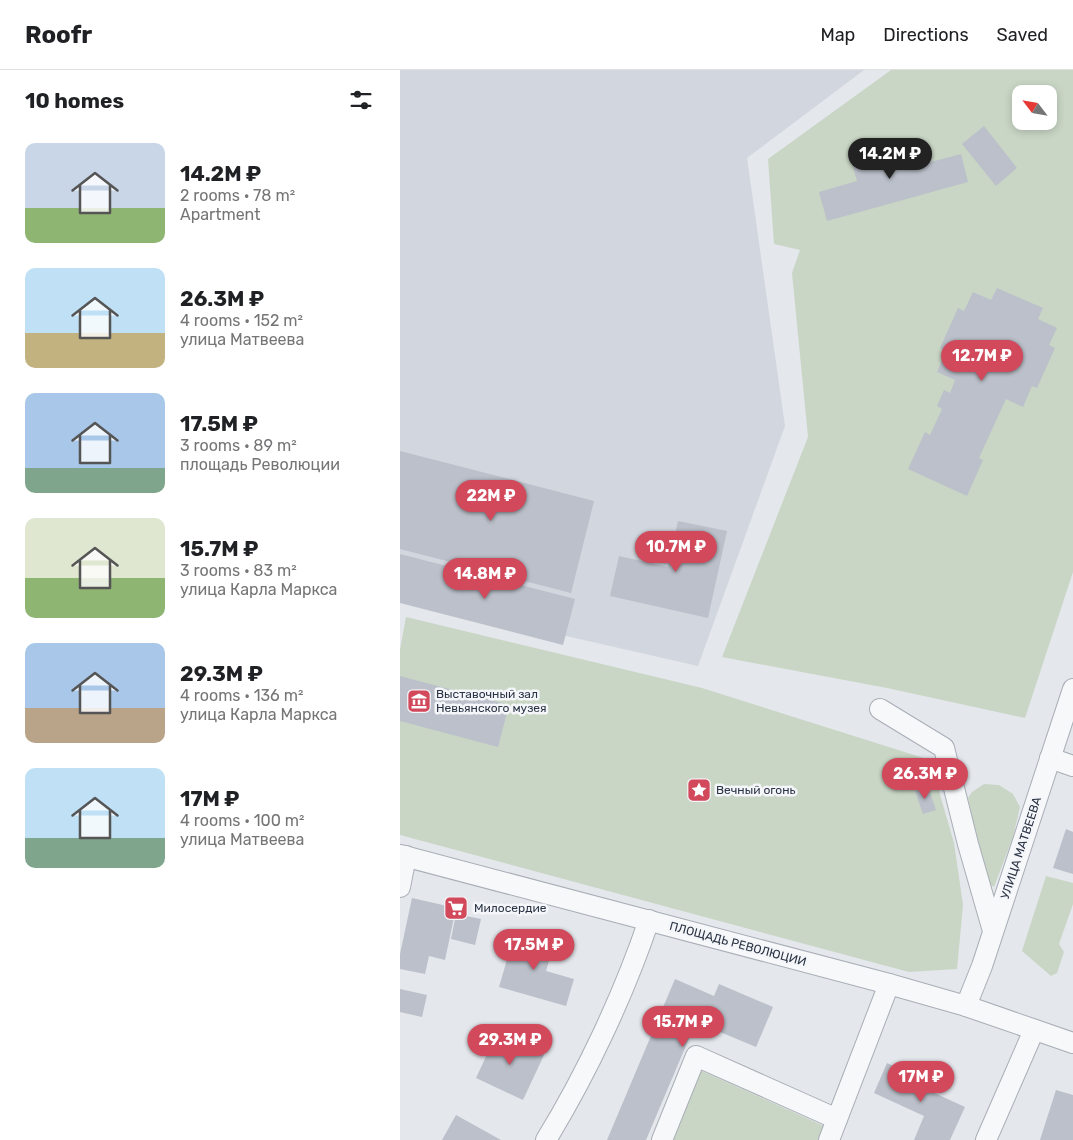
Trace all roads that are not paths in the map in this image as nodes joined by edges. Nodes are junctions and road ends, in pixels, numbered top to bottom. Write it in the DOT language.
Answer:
graph roads {
  1 [pos="1071,701"];
  2 [pos="880,708"];
  3 [pos="1050,758"];
  4 [pos="1073,766"];
  5 [pos="403,856"];
  6 [pos="400,887"];
  7 [pos="649,920"];
  8 [pos="993,931"];
  9 [pos="889,984"];
  10 [pos="966,1006"];
  11 [pos="1034,1030"];
  12 [pos="1073,1043"];
  13 [pos="837,1119"];
  14 [pos="546,1140"];
  15 [pos="662,1140"];
  16 [pos="829,1140"];
  17 [pos="986,1140"];
  1 -- 3 [label="street, УЛИЦА МАТВЕЕВА"];
  2 -- 8 [label="street"];
  3 -- 4 [label="street"];
  3 -- 8 [label="street, УЛИЦА МАТВЕЕВА"];
  5 -- 6 [label="street"];
  5 -- 7 [label="street, ПЛОЩАДЬ РЕВОЛЮЦИИ"];
  7 -- 9 [label="street, ПЛОЩАДЬ РЕВОЛЮЦИИ"];
  7 -- 14 [label="street"];
  8 -- 10 [label="street, УЛИЦА МАТВЕЕВА"];
  9 -- 10 [label="street, ПЛОЩАДЬ РЕВОЛЮЦИИ"];
  9 -- 13 [label="street"];
  10 -- 11 [label="street, ПЛОЩАДЬ РЕВОЛЮЦИИ"];
  11 -- 12 [label="street, ПЛОЩАДЬ РЕВОЛЮЦИИ"];
  11 -- 17 [label="street"];
  13 -- 15 [label="street"];
  13 -- 16 [label="street"];
}
